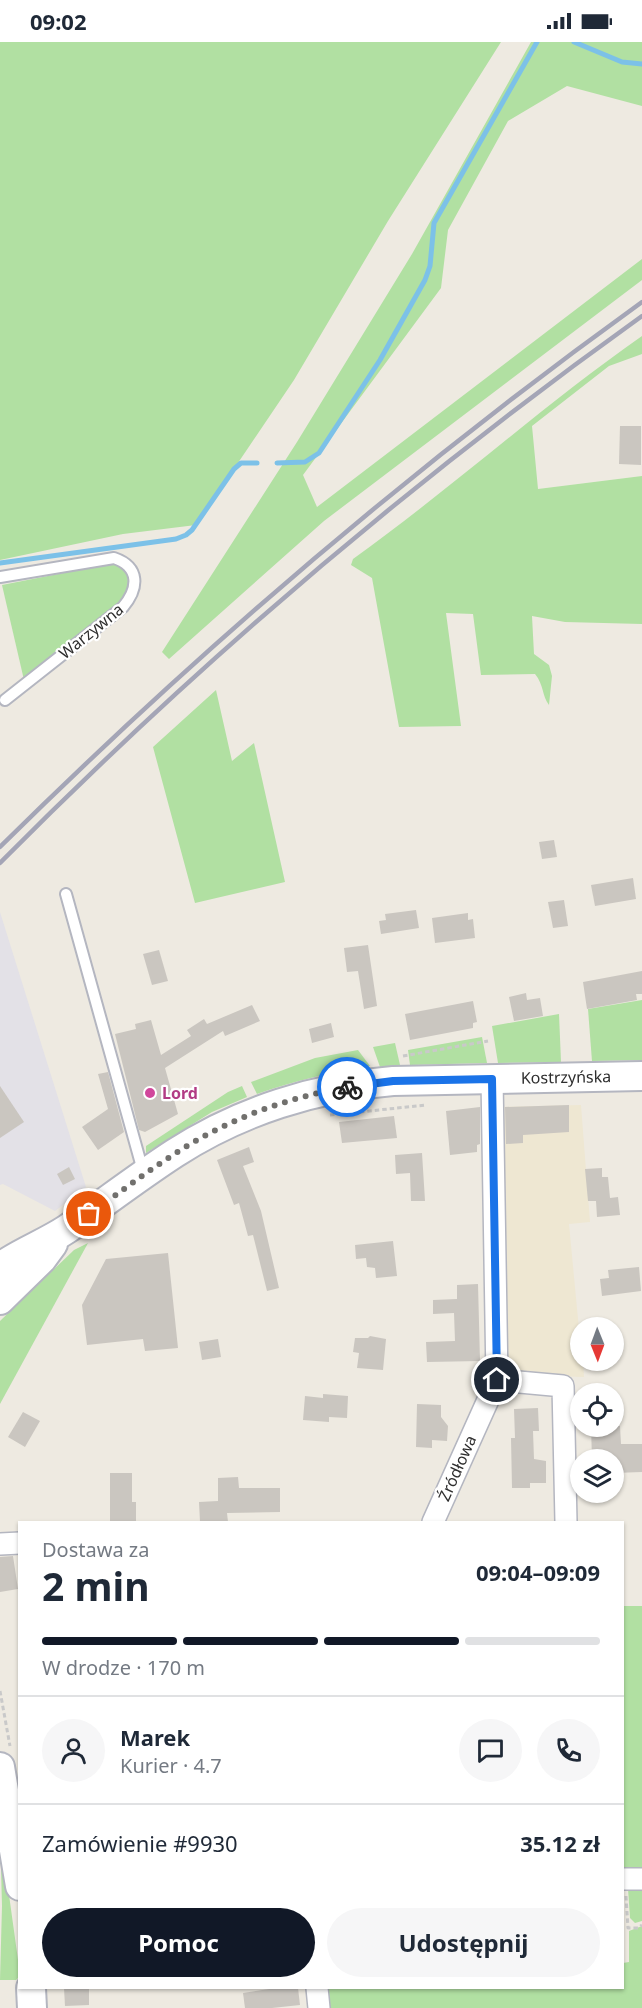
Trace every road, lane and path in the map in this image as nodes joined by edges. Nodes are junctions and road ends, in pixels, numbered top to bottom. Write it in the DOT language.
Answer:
graph roads {
  1 [pos="0,577"];
  2 [pos="5,700"];
  3 [pos="66,894"];
  4 [pos="488,1041"];
  5 [pos="403,1056"];
  6 [pos="642,1076"];
  7 [pos="492,1079"];
  8 [pos="436,1104"];
  9 [pos="326,1116"];
  10 [pos="144,1175"];
  11 [pos="62,1233"];
  12 [pos="0,1267"];
  13 [pos="0,1300"];
  14 [pos="497,1380"];
  15 [pos="433,1521"];
  16 [pos="566,1521"];
  17 [pos="18,1543"];
  18 [pos="0,1544"];
  19 [pos="0,1691"];
  20 [pos="5,1759"];
  21 [pos="18,1873"];
  22 [pos="630,1879"];
  23 [pos="642,1925"];
  24 [pos="31,1989"];
  25 [pos="317,1989"];
  26 [pos="32,2008"];
  27 [pos="319,2008"];
  1 -- 2 [label="lane, Warzywna"];
  3 -- 10 [label="lane"];
  4 -- 5 [label="path"];
  6 -- 7 [label="main road, Kostrzyńska"];
  7 -- 10 [label="main road, Kostrzyńska"];
  7 -- 14 [label="street, Źródłowa"];
  8 -- 9 [label="path"];
  10 -- 11 [label="main road, Kostrzyńska"];
  11 -- 12 [label="main road, Kostrzyńska"];
  11 -- 13 [label="main road, Kostrzyńska"];
  14 -- 15 [label="street, Źródłowa"];
  14 -- 16 [label="street"];
  17 -- 18 [label="street"];
  19 -- 20 [label="path"];
  20 -- 21 [label="main road"];
  22 -- 23 [label="path"];
  24 -- 26 [label="main road"];
  25 -- 27 [label="street"];
}
